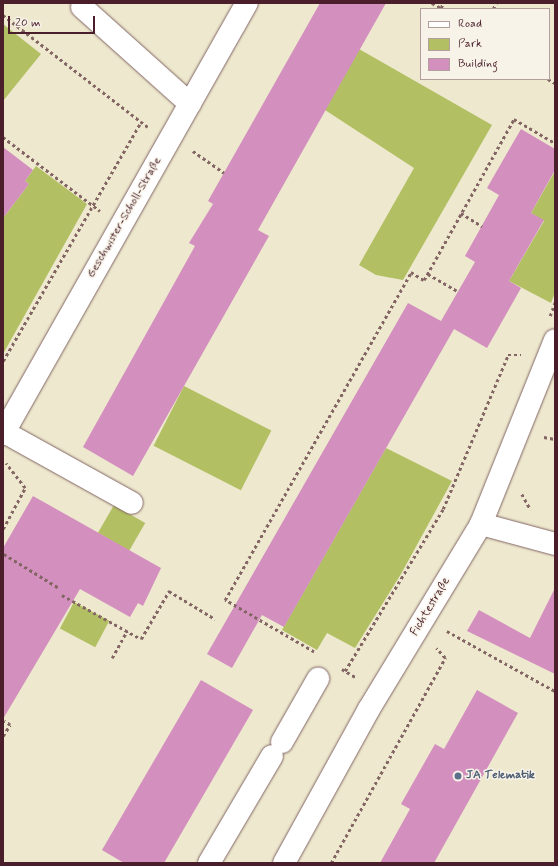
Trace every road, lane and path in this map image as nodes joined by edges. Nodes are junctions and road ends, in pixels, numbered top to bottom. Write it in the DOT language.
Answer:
graph roads {
  1 [pos="247,3"];
  2 [pos="82,7"];
  3 [pos="3,15"];
  4 [pos="190,104"];
  5 [pos="141,122"];
  6 [pos="3,137"];
  7 [pos="555,143"];
  8 [pos="178,145"];
  9 [pos="224,173"];
  10 [pos="92,204"];
  11 [pos="461,213"];
  12 [pos="120,226"];
  13 [pos="482,226"];
  14 [pos="428,274"];
  15 [pos="458,291"];
  16 [pos="555,302"];
  17 [pos="551,332"];
  18 [pos="528,355"];
  19 [pos="3,361"];
  20 [pos="4,433"];
  21 [pos="539,436"];
  22 [pos="555,439"];
  23 [pos="520,490"];
  24 [pos="132,503"];
  25 [pos="533,513"];
  26 [pos="481,524"];
  27 [pos="555,544"];
  28 [pos="4,554"];
  29 [pos="59,588"];
  30 [pos="62,595"];
  31 [pos="215,618"];
  32 [pos="431,623"];
  33 [pos="127,631"];
  34 [pos="319,656"];
  35 [pos="112,658"];
  36 [pos="339,667"];
  37 [pos="345,671"];
  38 [pos="342,677"];
  39 [pos="318,680"];
  40 [pos="380,691"];
  41 [pos="555,691"];
  42 [pos="4,721"];
  43 [pos="3,736"];
  44 [pos="209,863"];
  45 [pos="284,863"];
  46 [pos="331,863"];
  1 -- 4 [label="street, Geschwister-Scholl-Straße"];
  2 -- 4 [label="street"];
  3 -- 5 [label="path"];
  4 -- 8 [label="street, Geschwister-Scholl-Straße"];
  5 -- 8 [label="path"];
  5 -- 10 [label="path"];
  6 -- 10 [label="path"];
  7 -- 11 [label="path"];
  8 -- 9 [label="path"];
  8 -- 12 [label="street, Geschwister-Scholl-Straße"];
  10 -- 12 [label="path"];
  10 -- 19 [label="path"];
  11 -- 13 [label="path"];
  11 -- 14 [label="path"];
  12 -- 20 [label="street, Geschwister-Scholl-Straße"];
  14 -- 15 [label="path"];
  14 -- 34 [label="path"];
  16 -- 17 [label="path"];
  17 -- 26 [label="street, Fichtestraße"];
  18 -- 37 [label="path"];
  20 -- 24 [label="street"];
  21 -- 22 [label="path"];
  23 -- 25 [label="path"];
  26 -- 27 [label="street"];
  26 -- 32 [label="street, Fichtestraße"];
  28 -- 29 [label="path"];
  30 -- 33 [label="path"];
  31 -- 33 [label="path"];
  32 -- 40 [label="street, Fichtestraße"];
  32 -- 41 [label="path"];
  32 -- 46 [label="path"];
  33 -- 35 [label="path"];
  36 -- 37 [label="path"];
  37 -- 38 [label="path"];
  37 -- 40 [label="path"];
  39 -- 44 [label="street"];
  40 -- 45 [label="street, Fichtestraße"];
  42 -- 43 [label="path"];
}
